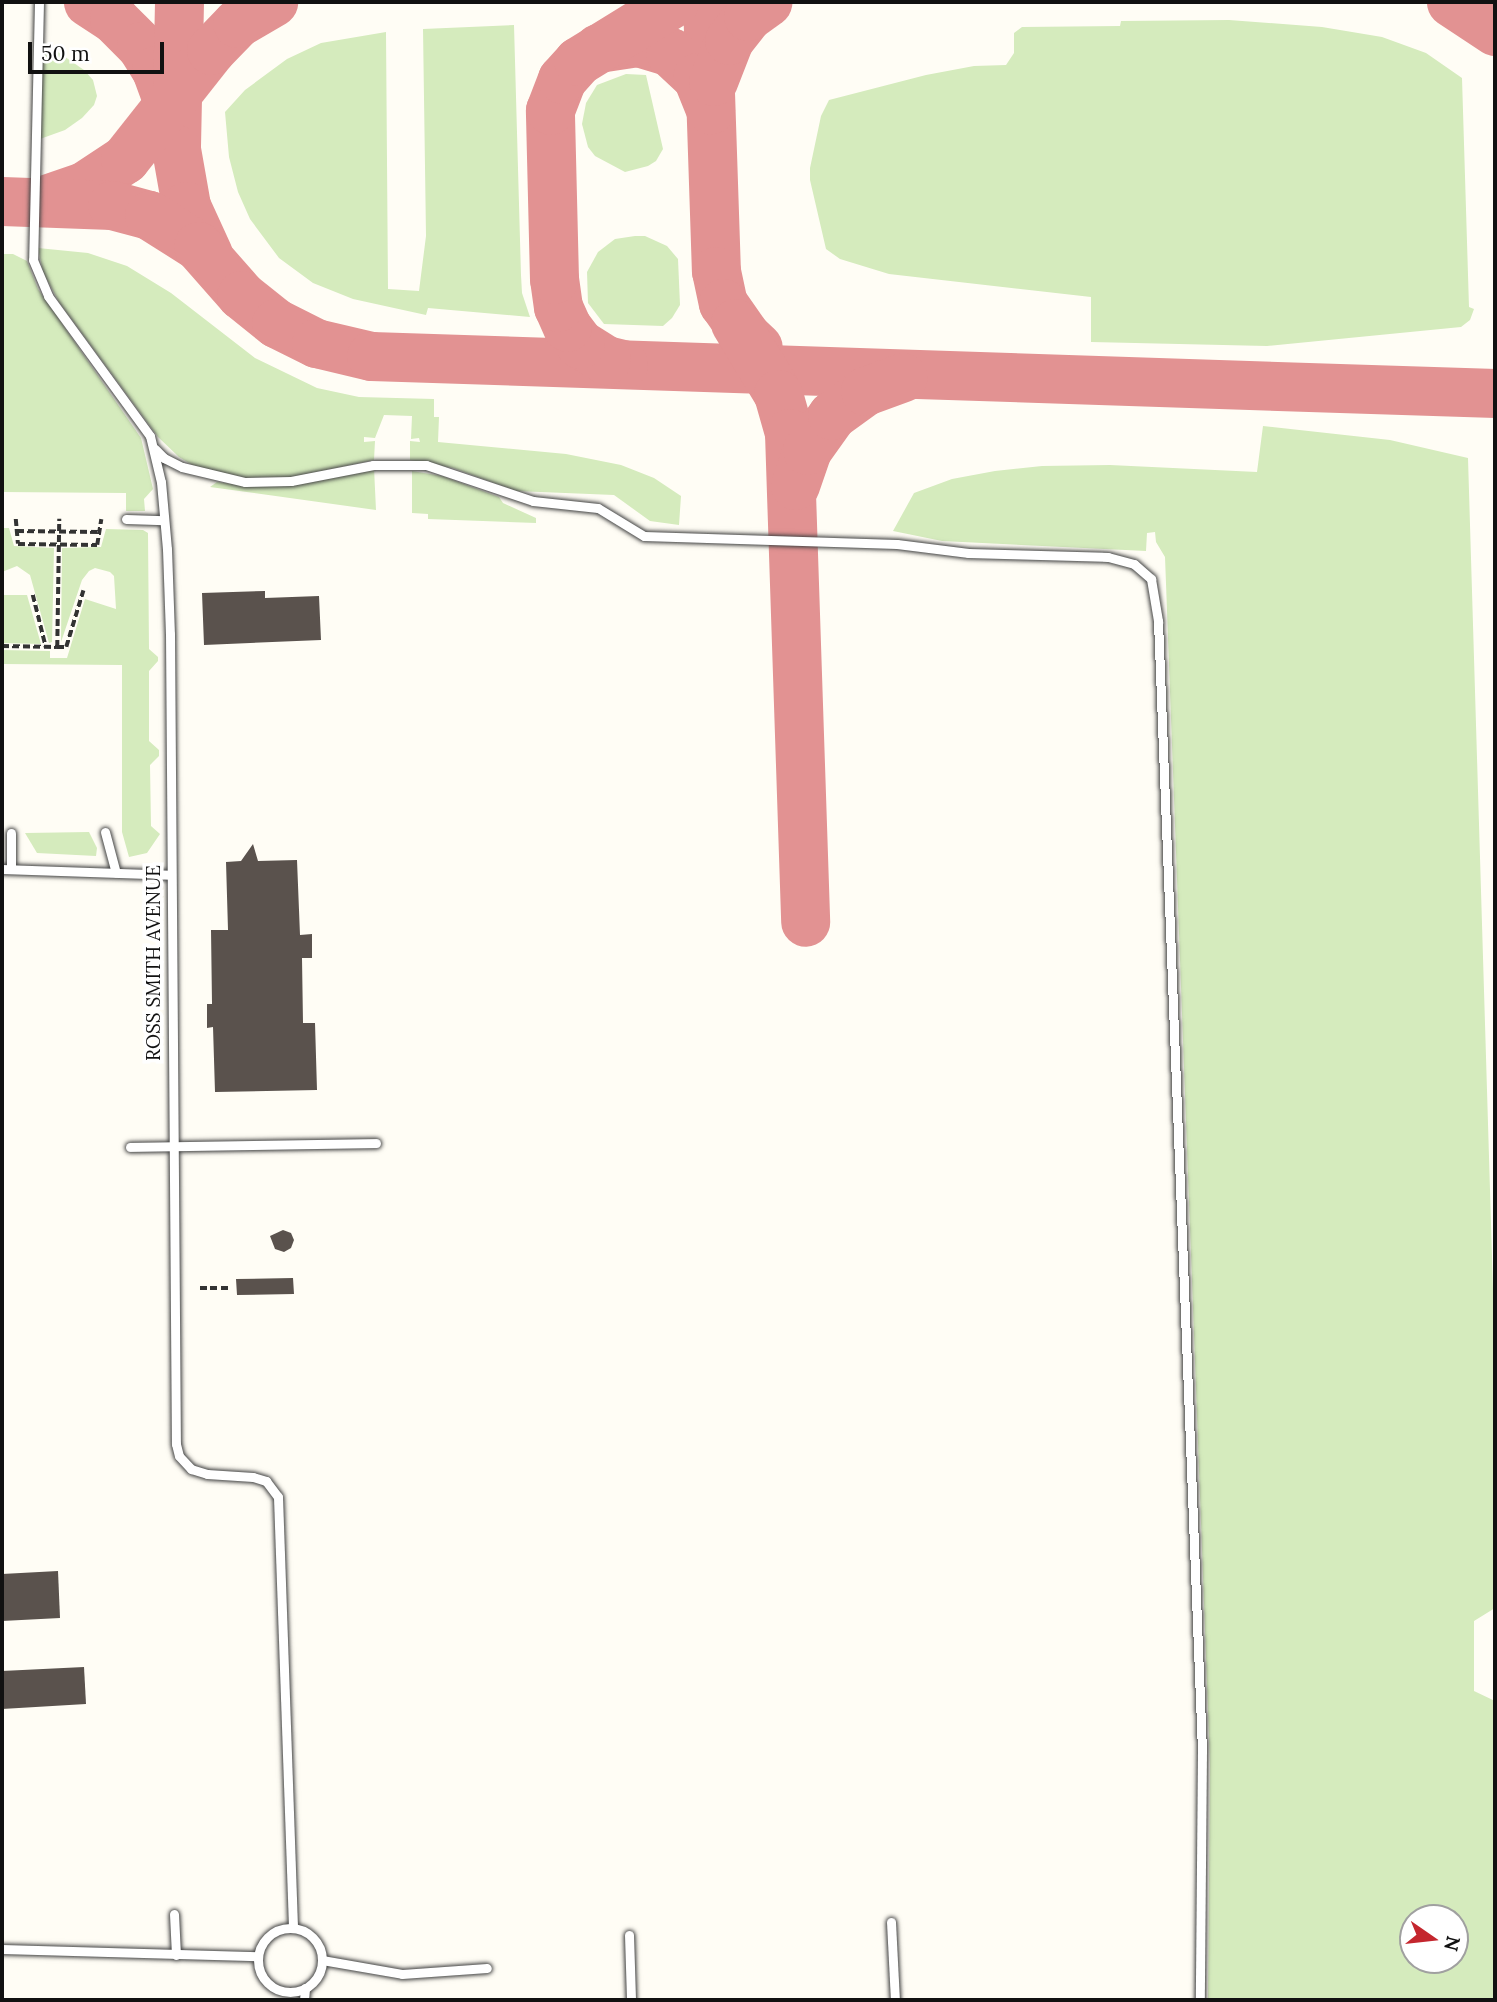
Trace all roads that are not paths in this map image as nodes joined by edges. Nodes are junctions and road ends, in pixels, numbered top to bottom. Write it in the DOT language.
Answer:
graph roads {
  1 [pos="39,2"];
  2 [pos="155,450"];
  3 [pos="126,519"];
  4 [pos="164,520"];
  5 [pos="11,832"];
  6 [pos="105,832"];
  7 [pos="6,869"];
  8 [pos="116,873"];
  9 [pos="170,875"];
  10 [pos="376,1143"];
  11 [pos="130,1147"];
  12 [pos="173,1148"];
  13 [pos="174,1914"];
  14 [pos="891,1922"];
  15 [pos="293,1928"];
  16 [pos="629,1935"];
  17 [pos="2,1949"];
  18 [pos="176,1955"];
  19 [pos="258,1956"];
  20 [pos="322,1961"];
  21 [pos="487,1968"];
  22 [pos="305,1988"];
  23 [pos="275,1989"];
  24 [pos="279,2000"];
  25 [pos="304,2000"];
  26 [pos="631,2000"];
  27 [pos="895,2000"];
  28 [pos="1200,2000"];
  1 -- 2 [label="lane"];
  2 -- 4 [label="lane, ROSS SMITH AVENUE"];
  2 -- 28 [label="lane"];
  3 -- 4 [label="lane"];
  4 -- 9 [label="lane, ROSS SMITH AVENUE"];
  5 -- 7 [label="lane"];
  6 -- 8 [label="lane"];
  7 -- 8 [label="lane"];
  8 -- 9 [label="lane"];
  9 -- 12 [label="lane, ROSS SMITH AVENUE"];
  10 -- 12 [label="lane"];
  11 -- 12 [label="lane"];
  12 -- 15 [label="lane, ROSS SMITH AVENUE"];
  13 -- 18 [label="lane"];
  14 -- 27 [label="lane"];
  15 -- 19 [label="lane"];
  15 -- 20 [label="lane"];
  16 -- 26 [label="lane"];
  17 -- 18 [label="lane"];
  18 -- 19 [label="lane"];
  19 -- 23 [label="lane"];
  20 -- 21 [label="lane"];
  20 -- 22 [label="lane"];
  22 -- 23 [label="lane"];
  22 -- 25 [label="lane"];
  23 -- 24 [label="lane"];
}
